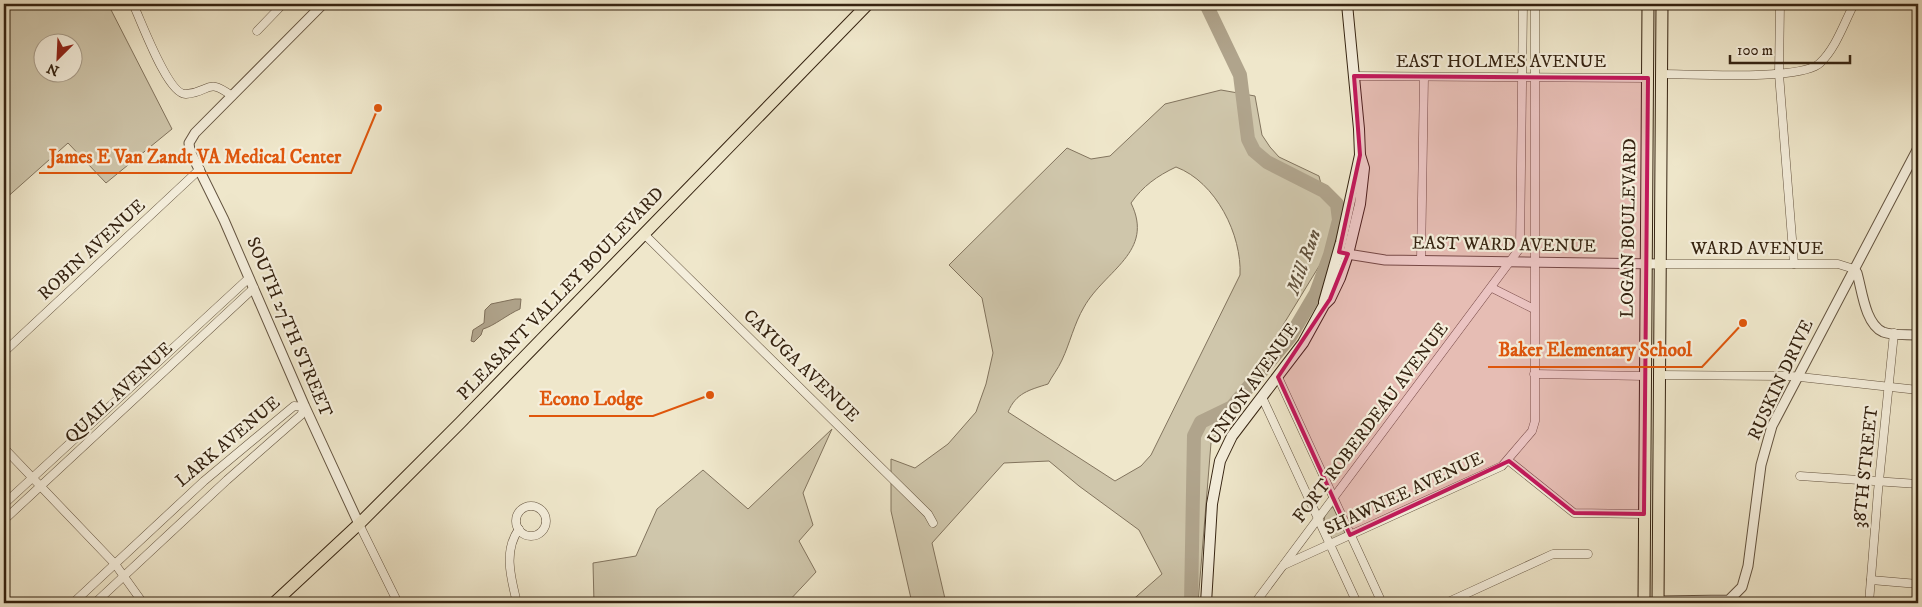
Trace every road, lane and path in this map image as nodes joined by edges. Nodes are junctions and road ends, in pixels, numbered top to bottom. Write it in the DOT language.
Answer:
graph roads {
  1 [pos="133,4"];
  2 [pos="283,4"];
  3 [pos="323,4"];
  4 [pos="868,4"];
  5 [pos="1347,4"];
  6 [pos="1523,4"];
  7 [pos="1535,4"];
  8 [pos="1648,4"];
  9 [pos="1662,4"];
  10 [pos="1780,4"];
  11 [pos="1854,4"];
  12 [pos="256,31"];
  13 [pos="1662,74"];
  14 [pos="1779,74"];
  15 [pos="1354,76"];
  16 [pos="1424,77"];
  17 [pos="1522,78"];
  18 [pos="1534,78"];
  19 [pos="1648,78"];
  20 [pos="232,96"];
  21 [pos="1918,148"];
  22 [pos="200,170"];
  23 [pos="644,234"];
  24 [pos="1343,253"];
  25 [pos="1421,260"];
  26 [pos="1511,262"];
  27 [pos="1534,262"];
  28 [pos="1646,264"];
  29 [pos="1660,264"];
  30 [pos="1794,264"];
  31 [pos="1854,269"];
  32 [pos="249,278"];
  33 [pos="254,288"];
  34 [pos="1492,288"];
  35 [pos="1534,309"];
  36 [pos="1894,333"];
  37 [pos="1918,335"];
  38 [pos="4,352"];
  39 [pos="1534,374"];
  40 [pos="1660,375"];
  41 [pos="1645,376"];
  42 [pos="1278,377"];
  43 [pos="1798,377"];
  44 [pos="1890,387"];
  45 [pos="1918,390"];
  46 [pos="1262,398"];
  47 [pos="305,407"];
  48 [pos="102,413"];
  49 [pos="110,422"];
  50 [pos="4,448"];
  51 [pos="1509,460"];
  52 [pos="1800,476"];
  53 [pos="32,478"];
  54 [pos="1880,481"];
  55 [pos="1918,484"];
  56 [pos="40,486"];
  57 [pos="1333,499"];
  58 [pos="4,504"];
  59 [pos="1644,514"];
  60 [pos="1318,519"];
  61 [pos="4,520"];
  62 [pos="933,523"];
  63 [pos="359,524"];
  64 [pos="519,529"];
  65 [pos="1350,535"];
  66 [pos="1330,544"];
  67 [pos="1588,554"];
  68 [pos="115,564"];
  69 [pos="1284,565"];
  70 [pos="124,576"];
  71 [pos="1871,580"];
  72 [pos="1918,584"];
  73 [pos="1658,602"];
  74 [pos="74,603"];
  75 [pos="95,603"];
  76 [pos="143,603"];
  77 [pos="274,603"];
  78 [pos="398,603"];
  79 [pos="516,603"];
  80 [pos="1206,603"];
  81 [pos="1255,603"];
  82 [pos="1357,603"];
  83 [pos="1382,603"];
  84 [pos="1446,603"];
  85 [pos="1644,603"];
  86 [pos="1869,603"];
  1 -- 20 [label="street"];
  2 -- 12 [label="street"];
  3 -- 20 [label="street"];
  4 -- 23 [label="main road, PLEASANT VALLEY BOULEVARD"];
  5 -- 15 [label="main road, UNION AVENUE"];
  6 -- 17 [label="street, FORT ROBERDEAU AVENUE"];
  7 -- 18 [label="street"];
  8 -- 19 [label="main road, LOGAN BOULEVARD"];
  9 -- 13 [label="main road, LOGAN BOULEVARD"];
  10 -- 14 [label="street"];
  11 -- 14 [label="street"];
  13 -- 14 [label="street"];
  13 -- 29 [label="main road, LOGAN BOULEVARD"];
  14 -- 30 [label="street"];
  15 -- 16 [label="street, EAST HOLMES AVENUE"];
  15 -- 24 [label="main road, UNION AVENUE"];
  16 -- 17 [label="street, EAST HOLMES AVENUE"];
  16 -- 25 [label="street"];
  17 -- 18 [label="street, EAST HOLMES AVENUE"];
  17 -- 26 [label="street, FORT ROBERDEAU AVENUE"];
  18 -- 19 [label="street, EAST HOLMES AVENUE"];
  18 -- 27 [label="street"];
  19 -- 28 [label="main road, LOGAN BOULEVARD"];
  20 -- 22 [label="street, SOUTH 27TH STREET"];
  21 -- 31 [label="street, RUSKIN DRIVE"];
  22 -- 32 [label="street, SOUTH 27TH STREET"];
  22 -- 38 [label="street, ROBIN AVENUE"];
  23 -- 62 [label="street, CAYUGA AVENUE"];
  23 -- 63 [label="main road, PLEASANT VALLEY BOULEVARD"];
  24 -- 25 [label="street, EAST WARD AVENUE"];
  24 -- 42 [label="main road, UNION AVENUE"];
  25 -- 26 [label="street, EAST WARD AVENUE"];
  26 -- 27 [label="street, EAST WARD AVENUE"];
  26 -- 34 [label="street, FORT ROBERDEAU AVENUE"];
  27 -- 28 [label="street, EAST WARD AVENUE"];
  27 -- 35 [label="street"];
  28 -- 29 [label="street, EAST WARD AVENUE"];
  28 -- 41 [label="main road, LOGAN BOULEVARD"];
  29 -- 30 [label="street, WARD AVENUE"];
  29 -- 40 [label="main road, LOGAN BOULEVARD"];
  30 -- 31 [label="street, WARD AVENUE"];
  31 -- 36 [label="street"];
  31 -- 43 [label="street, RUSKIN DRIVE"];
  32 -- 33 [label="street, SOUTH 27TH STREET"];
  32 -- 48 [label="street, QUAIL AVENUE"];
  33 -- 47 [label="street, SOUTH 27TH STREET"];
  33 -- 49 [label="street, QUAIL AVENUE"];
  34 -- 35 [label="street"];
  34 -- 57 [label="street, FORT ROBERDEAU AVENUE"];
  35 -- 39 [label="street"];
  36 -- 37 [label="street"];
  36 -- 44 [label="street, 38TH STREET"];
  39 -- 41 [label="street"];
  39 -- 51 [label="street"];
  40 -- 43 [label="street"];
  40 -- 73 [label="main road, LOGAN BOULEVARD"];
  41 -- 59 [label="main road, LOGAN BOULEVARD"];
  42 -- 46 [label="main road, UNION AVENUE"];
  42 -- 57 [label="street"];
  43 -- 44 [label="street"];
  43 -- 73 [label="street, RUSKIN DRIVE"];
  44 -- 45 [label="street"];
  44 -- 54 [label="street, 38TH STREET"];
  46 -- 60 [label="street"];
  46 -- 80 [label="main road, UNION AVENUE"];
  47 -- 63 [label="street, SOUTH 27TH STREET"];
  47 -- 68 [label="street, LARK AVENUE"];
  47 -- 70 [label="street, LARK AVENUE"];
  48 -- 49 [label="street"];
  48 -- 53 [label="street, QUAIL AVENUE"];
  49 -- 56 [label="street, QUAIL AVENUE"];
  50 -- 53 [label="street"];
  51 -- 59 [label="street"];
  51 -- 65 [label="street, SHAWNEE AVENUE"];
  52 -- 54 [label="street"];
  53 -- 56 [label="street"];
  53 -- 58 [label="street, QUAIL AVENUE"];
  54 -- 55 [label="street"];
  54 -- 71 [label="street, 38TH STREET"];
  56 -- 61 [label="street, QUAIL AVENUE"];
  56 -- 68 [label="street"];
  57 -- 60 [label="street, FORT ROBERDEAU AVENUE"];
  57 -- 65 [label="street"];
  59 -- 85 [label="main road, LOGAN BOULEVARD"];
  60 -- 66 [label="street"];
  60 -- 69 [label="street, FORT ROBERDEAU AVENUE"];
  63 -- 77 [label="main road, PLEASANT VALLEY BOULEVARD"];
  63 -- 78 [label="street"];
  64 -- 79 [label="street"];
  65 -- 66 [label="street, SHAWNEE AVENUE"];
  65 -- 83 [label="street"];
  66 -- 69 [label="street, SHAWNEE AVENUE"];
  66 -- 82 [label="street"];
  67 -- 84 [label="street"];
  68 -- 70 [label="street"];
  68 -- 74 [label="street, LARK AVENUE"];
  69 -- 81 [label="street, FORT ROBERDEAU AVENUE"];
  70 -- 75 [label="street, LARK AVENUE"];
  70 -- 76 [label="street"];
  71 -- 72 [label="street"];
  71 -- 86 [label="street, 38TH STREET"];
}
